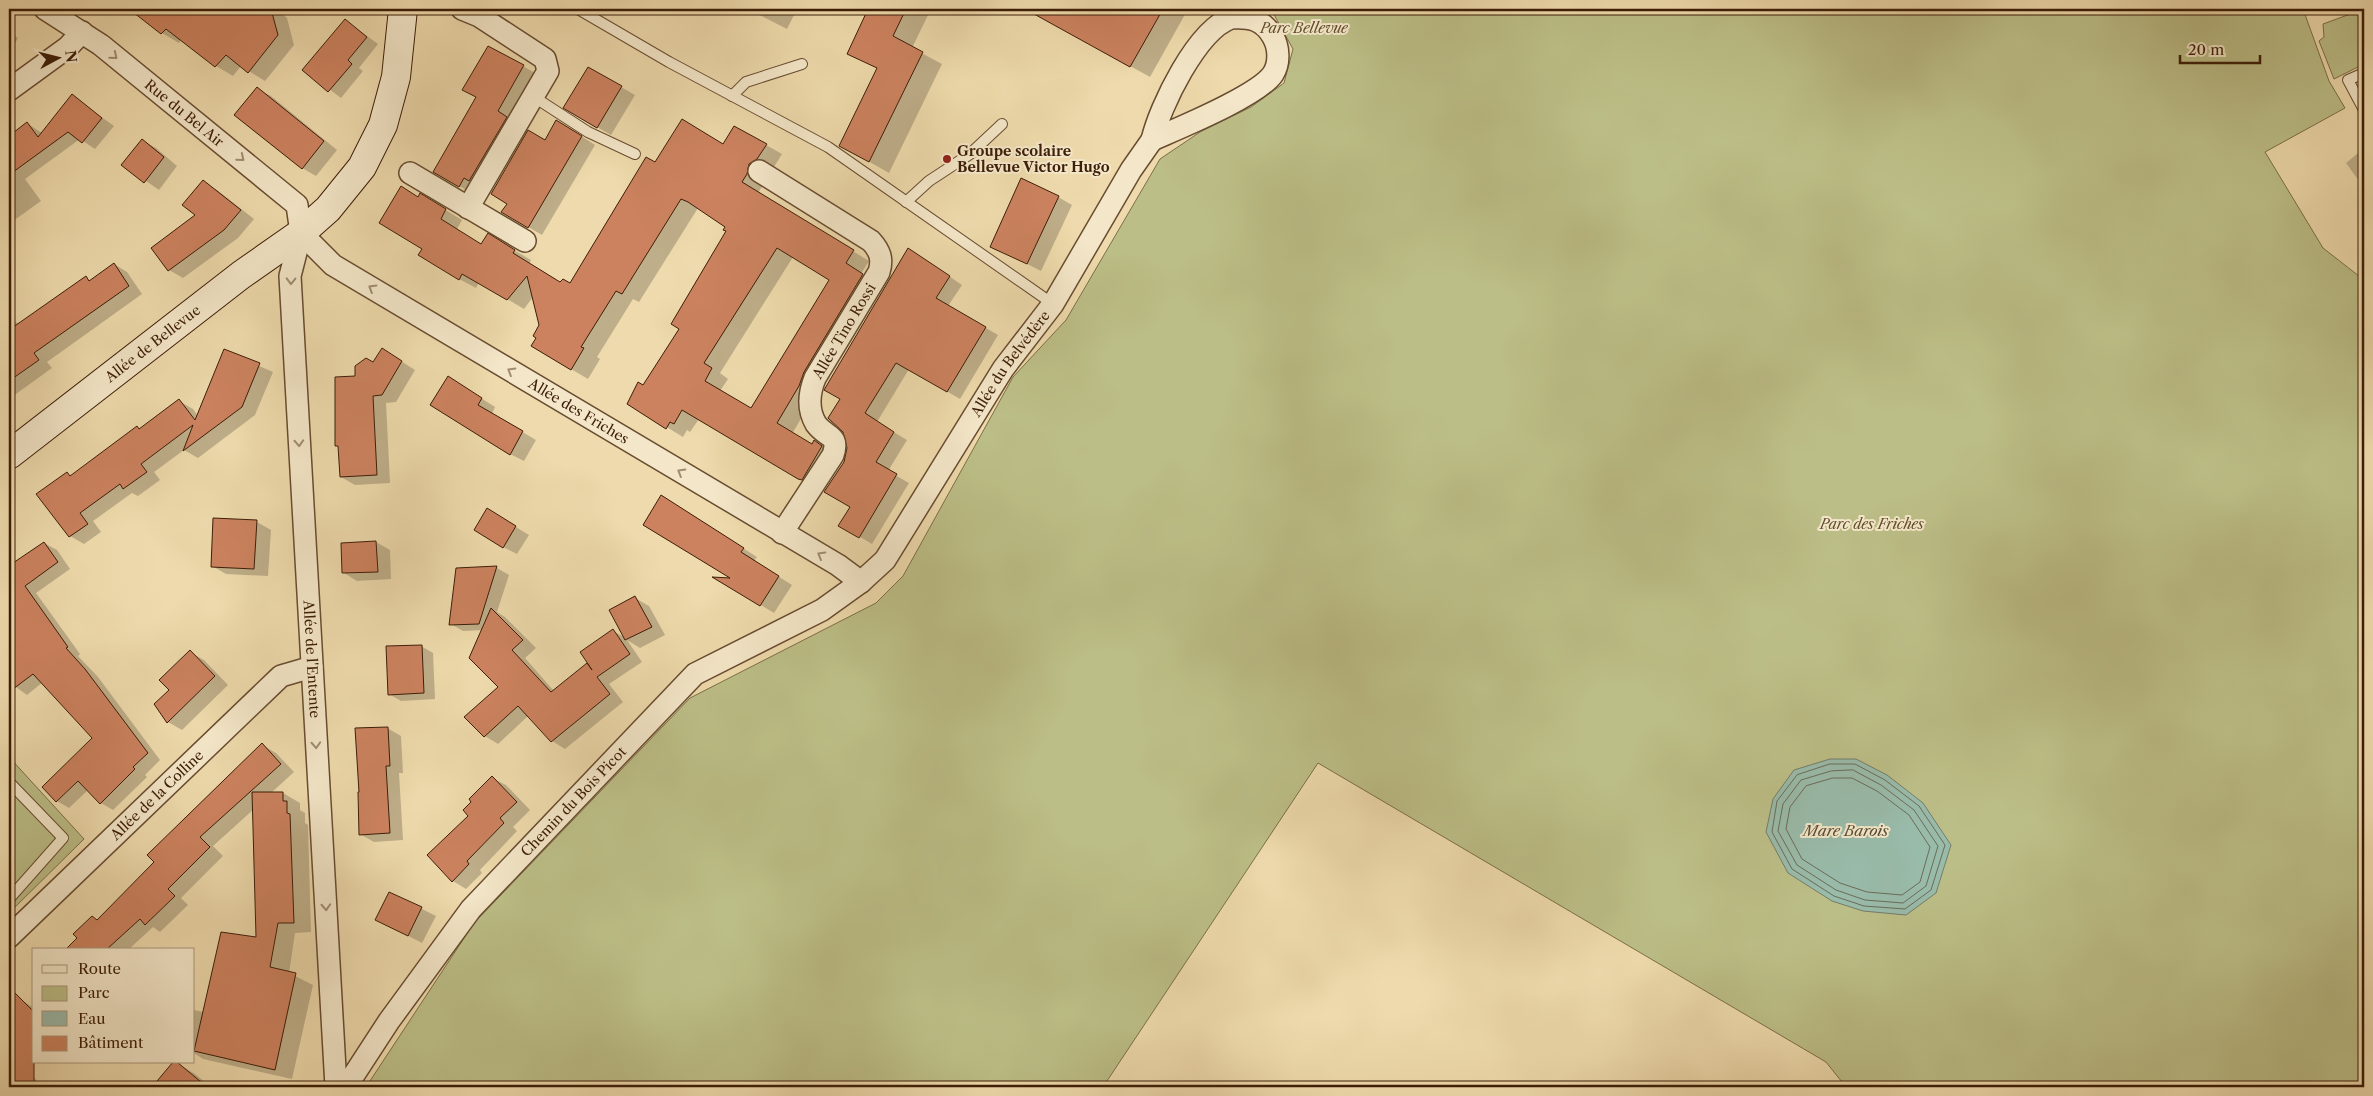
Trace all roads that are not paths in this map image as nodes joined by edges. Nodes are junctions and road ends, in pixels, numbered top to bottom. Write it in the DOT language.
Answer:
graph roads {
  1 [pos="46,9"];
  2 [pos="403,9"];
  3 [pos="462,9"];
  4 [pos="578,9"];
  5 [pos="82,32"];
  6 [pos="802,64"];
  7 [pos="2364,73"];
  8 [pos="9,90"];
  9 [pos="732,96"];
  10 [pos="534,97"];
  11 [pos="2364,110"];
  12 [pos="1002,124"];
  13 [pos="1152,140"];
  14 [pos="635,154"];
  15 [pos="759,170"];
  16 [pos="410,173"];
  17 [pos="906,202"];
  18 [pos="468,208"];
  19 [pos="301,233"];
  20 [pos="525,241"];
  21 [pos="1053,304"];
  22 [pos="9,455"];
  23 [pos="782,533"];
  24 [pos="861,582"];
  25 [pos="312,667"];
  26 [pos="9,782"];
  27 [pos="9,899"];
  28 [pos="9,937"];
  29 [pos="336,1087"];
  30 [pos="346,1087"];
  1 -- 5 [label="street, Rue du Bel Air"];
  2 -- 19 [label="street, Allée de Bellevue"];
  3 -- 10 [label="street"];
  4 -- 9 [label="lane"];
  5 -- 8 [label="street"];
  5 -- 19 [label="street, Rue du Bel Air, one-way"];
  6 -- 9 [label="lane"];
  7 -- 11 [label="lane"];
  9 -- 17 [label="lane"];
  10 -- 14 [label="lane"];
  10 -- 18 [label="street"];
  12 -- 17 [label="lane"];
  13 -- 13 [label="street, Allée du Belvédère"];
  13 -- 21 [label="street, Allée du Belvédère"];
  15 -- 23 [label="street, Allée Tino Rossi"];
  16 -- 18 [label="street"];
  17 -- 21 [label="lane"];
  18 -- 20 [label="street"];
  19 -- 22 [label="street, Allée de Bellevue"];
  23 -- 19 [label="street, Allée des Friches, one-way"];
  19 -- 25 [label="street, Allée de l'Entente, one-way"];
  21 -- 24 [label="street, Allée du Belvédère"];
  24 -- 23 [label="street, Allée des Friches, one-way"];
  24 -- 30 [label="street, Chemin du Bois Picot"];
  25 -- 28 [label="street, Allée de la Colline"];
  25 -- 29 [label="street, Allée de l'Entente, one-way"];
  26 -- 27 [label="lane"];
}
